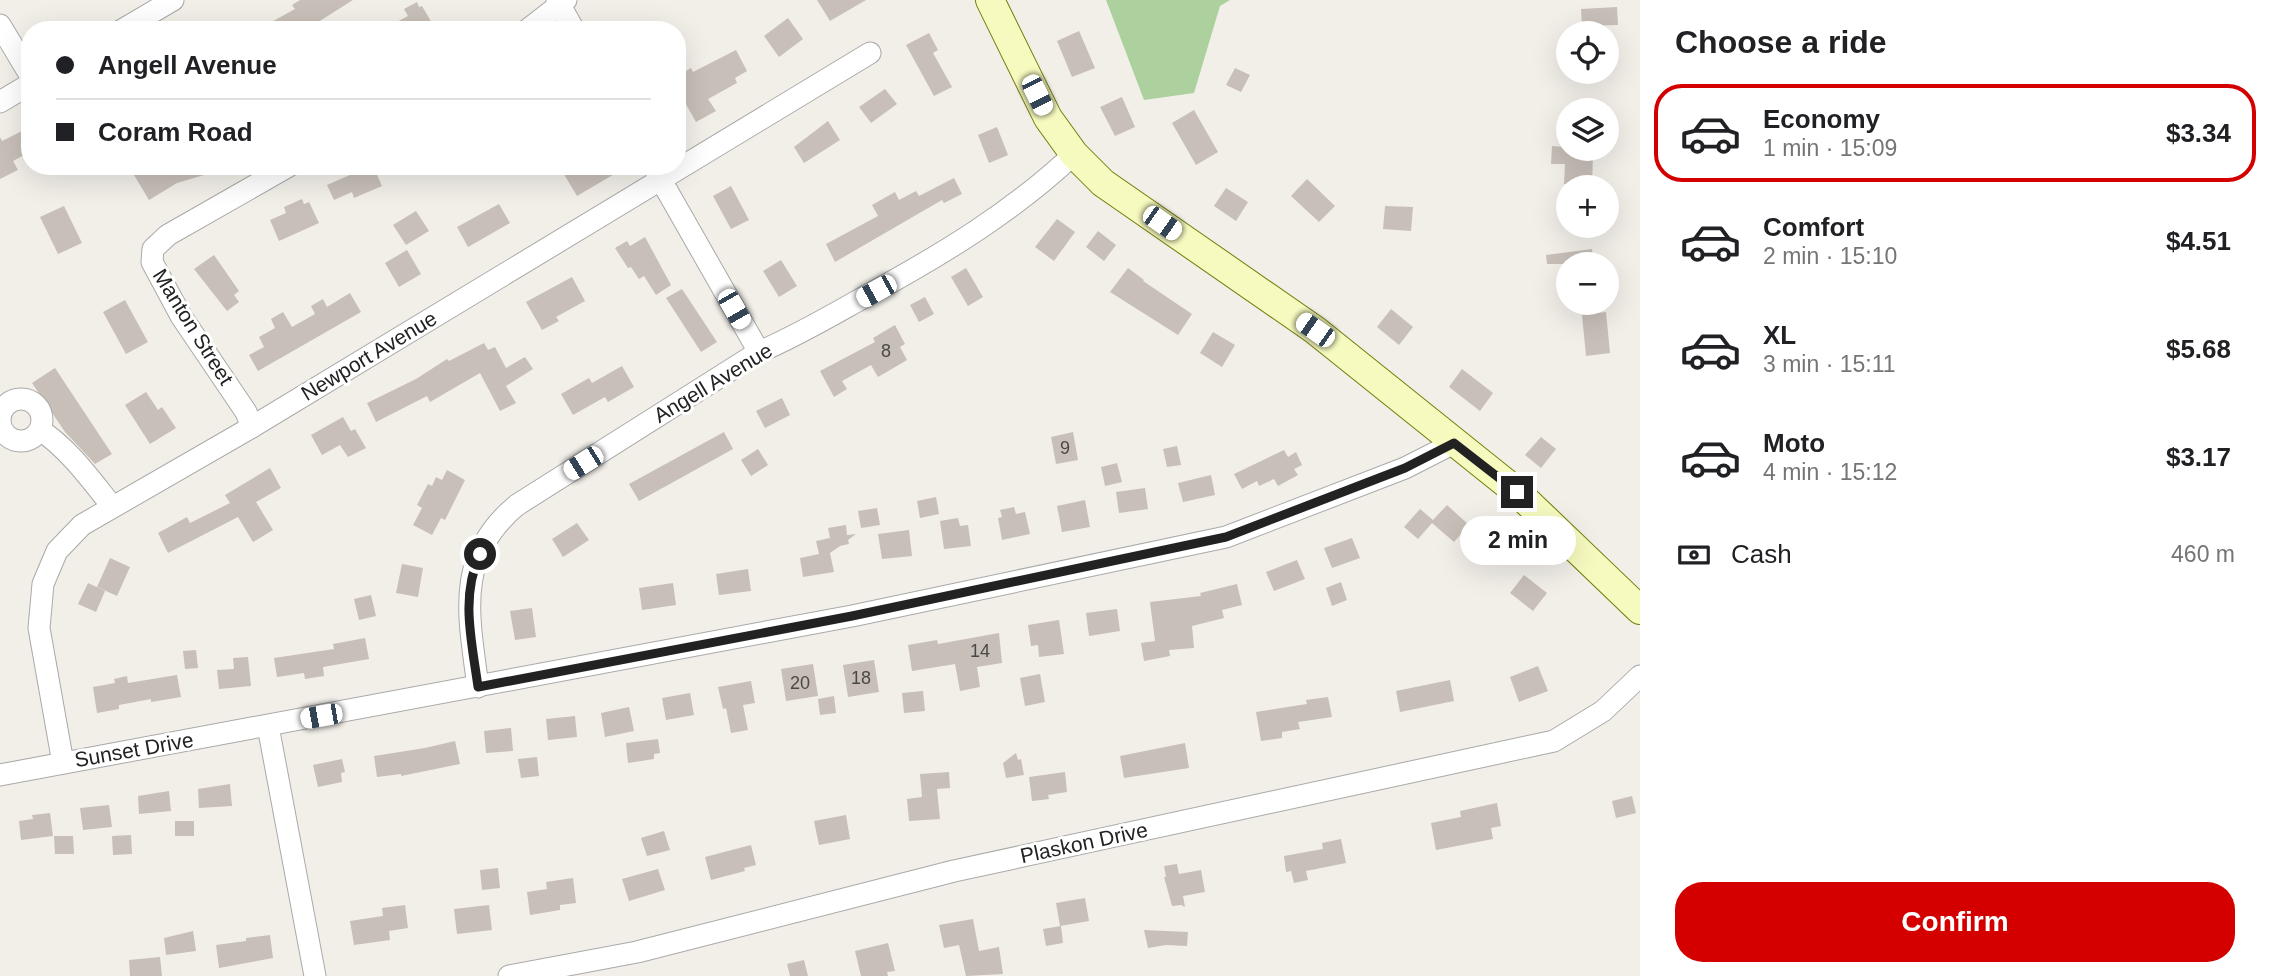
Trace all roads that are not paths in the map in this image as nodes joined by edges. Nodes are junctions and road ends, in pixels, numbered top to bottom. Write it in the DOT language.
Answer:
graph roads {
  1 [pos="173,0"];
  2 [pos="990,0"];
  3 [pos="561,1"];
  4 [pos="137,21"];
  5 [pos="540,21"];
  6 [pos="570,21"];
  7 [pos="0,26"];
  8 [pos="870,54"];
  9 [pos="21,60"];
  10 [pos="21,89"];
  11 [pos="0,102"];
  12 [pos="1074,154"];
  13 [pos="686,156"];
  14 [pos="274,175"];
  15 [pos="653,175"];
  16 [pos="657,175"];
  17 [pos="759,352"];
  18 [pos="1,424"];
  19 [pos="252,427"];
  20 [pos="40,430"];
  21 [pos="1454,443"];
  22 [pos="112,506"];
  23 [pos="1640,610"];
  24 [pos="1640,676"];
  25 [pos="478,687"];
  26 [pos="268,726"];
  27 [pos="63,763"];
  28 [pos="0,775"];
  29 [pos="315,976"];
  30 [pos="509,976"];
  1 -- 4 [label="street"];
  2 -- 12 [label="street"];
  3 -- 5 [label="street"];
  3 -- 6 [label="street"];
  7 -- 9 [label="street"];
  8 -- 13 [label="street, Newport Avenue"];
  10 -- 11 [label="street"];
  12 -- 17 [label="street, Angell Avenue"];
  12 -- 21 [label="street"];
  14 -- 19 [label="street, Manton Street"];
  15 -- 19 [label="street, Newport Avenue"];
  16 -- 17 [label="street"];
  17 -- 25 [label="street, Angell Avenue"];
  18 -- 20 [label="street"];
  18 -- 20 [label="street"];
  19 -- 22 [label="street, Newport Avenue"];
  20 -- 22 [label="street"];
  21 -- 23 [label="street"];
  21 -- 25 [label="street, Sunset Drive"];
  22 -- 27 [label="street, Newport Avenue"];
  24 -- 30 [label="street, Plaskon Drive"];
  25 -- 26 [label="street, Sunset Drive"];
  26 -- 27 [label="street, Sunset Drive"];
  26 -- 29 [label="street"];
  27 -- 28 [label="street, Sunset Drive"];
}
